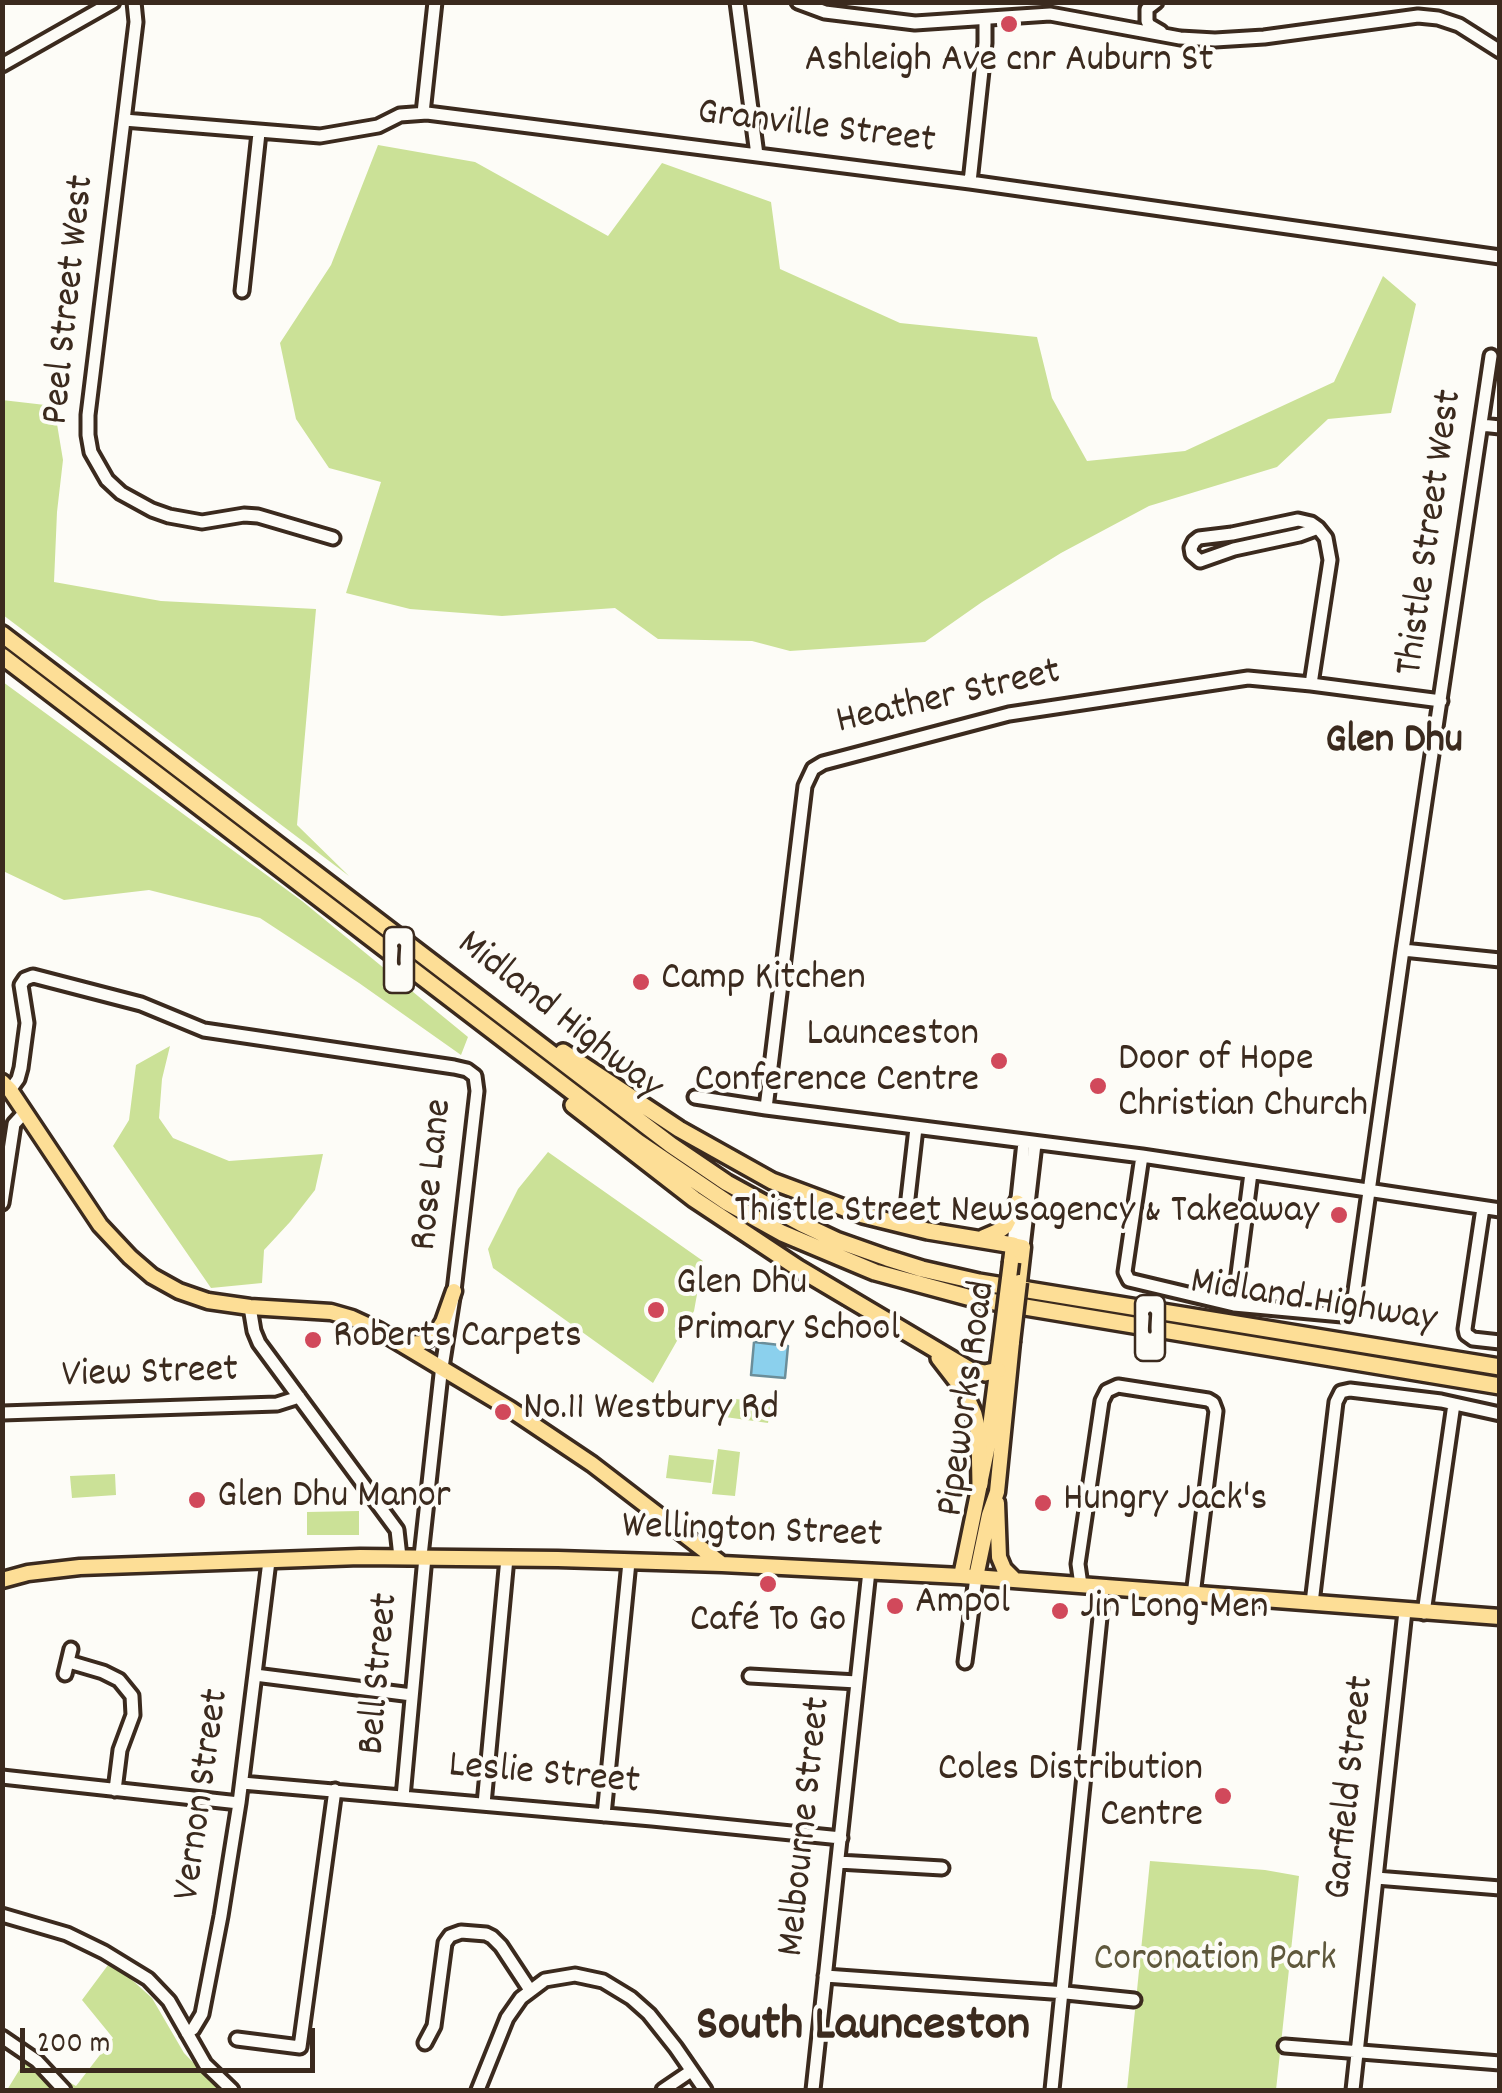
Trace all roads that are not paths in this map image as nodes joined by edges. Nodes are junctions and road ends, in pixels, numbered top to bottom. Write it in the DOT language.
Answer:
graph roads {
  1 [pos="114,2"];
  2 [pos="134,2"];
  3 [pos="435,2"];
  4 [pos="737,2"];
  5 [pos="798,2"];
  6 [pos="1151,6"];
  7 [pos="985,20"];
  8 [pos="1124,28"];
  9 [pos="1180,38"];
  10 [pos="1500,51"];
  11 [pos="2,64"];
  12 [pos="423,113"];
  13 [pos="124,120"];
  14 [pos="259,133"];
  15 [pos="758,154"];
  16 [pos="970,182"];
  17 [pos="1500,257"];
  18 [pos="242,291"];
  19 [pos="1491,356"];
  20 [pos="1481,424"];
  21 [pos="1500,427"];
  22 [pos="1318,528"];
  23 [pos="333,538"];
  24 [pos="2,634"];
  25 [pos="2,656"];
  26 [pos="1311,684"];
  27 [pos="1441,701"];
  28 [pos="1403,950"];
  29 [pos="1500,960"];
  30 [pos="402,962"];
  31 [pos="452,977"];
  32 [pos="6,1086"];
  33 [pos="695,1097"];
  34 [pos="766,1108"];
  35 [pos="24,1112"];
  36 [pos="916,1128"];
  37 [pos="1029,1143"];
  38 [pos="1142,1156"];
  39 [pos="1251,1173"];
  40 [pos="1369,1190"];
  41 [pos="2,1203"];
  42 [pos="1017,1203"];
  43 [pos="908,1207"];
  44 [pos="1483,1208"];
  45 [pos="1500,1210"];
  46 [pos="974,1239"];
  47 [pos="1017,1254"];
  48 [pos="454,1292"];
  49 [pos="1234,1305"];
  50 [pos="250,1308"];
  51 [pos="912,1337"];
  52 [pos="1007,1342"];
  53 [pos="1500,1342"];
  54 [pos="404,1344"];
  55 [pos="442,1367"];
  56 [pos="1500,1367"];
  57 [pos="998,1370"];
  58 [pos="1500,1386"];
  59 [pos="299,1397"];
  60 [pos="1454,1404"];
  61 [pos="2,1413"];
  62 [pos="1500,1414"];
  63 [pos="991,1487"];
  64 [pos="400,1556"];
  65 [pos="423,1556"];
  66 [pos="508,1558"];
  67 [pos="269,1561"];
  68 [pos="629,1562"];
  69 [pos="722,1564"];
  70 [pos="869,1571"];
  71 [pos="969,1577"];
  72 [pos="2,1580"];
  73 [pos="1015,1580"];
  74 [pos="1080,1585"];
  75 [pos="1104,1588"];
  76 [pos="1193,1595"];
  77 [pos="1312,1603"];
  78 [pos="1405,1612"];
  79 [pos="1424,1613"];
  80 [pos="1500,1618"];
  81 [pos="68,1662"];
  82 [pos="965,1662"];
  83 [pos="255,1675"];
  84 [pos="750,1676"];
  85 [pos="857,1682"];
  86 [pos="412,1695"];
  87 [pos="2,1777"];
  88 [pos="242,1782"];
  89 [pos="115,1790"];
  90 [pos="335,1790"];
  91 [pos="403,1797"];
  92 [pos="240,1803"];
  93 [pos="484,1804"];
  94 [pos="604,1814"];
  95 [pos="841,1838"];
  96 [pos="838,1862"];
  97 [pos="942,1868"];
  98 [pos="1376,1878"];
  99 [pos="1500,1888"];
  100 [pos="2,1914"];
  101 [pos="825,1976"];
  102 [pos="530,1990"];
  103 [pos="1062,1993"];
  104 [pos="1134,2000"];
  105 [pos="188,2033"];
  106 [pos="2,2037"];
  107 [pos="237,2039"];
  108 [pos="424,2043"];
  109 [pos="1285,2046"];
  110 [pos="1356,2052"];
  111 [pos="1500,2064"];
  112 [pos="692,2071"];
  113 [pos="64,2090"];
  114 [pos="232,2090"];
  115 [pos="478,2090"];
  116 [pos="663,2090"];
  117 [pos="705,2090"];
  118 [pos="813,2090"];
  119 [pos="1052,2090"];
  120 [pos="1353,2090"];
  1 -- 11 [label="street"];
  2 -- 13 [label="street, Peel Street West"];
  3 -- 12 [label="street"];
  4 -- 15 [label="street"];
  5 -- 7 [label="street"];
  6 -- 8 [label="street"];
  6 -- 9 [label="street"];
  7 -- 8 [label="street"];
  7 -- 16 [label="street"];
  8 -- 9 [label="street"];
  9 -- 10 [label="street"];
  12 -- 14 [label="street, Granville Street"];
  12 -- 15 [label="street, Granville Street"];
  13 -- 14 [label="street, Granville Street"];
  13 -- 23 [label="street, Peel Street West"];
  14 -- 18 [label="street"];
  15 -- 16 [label="street, Granville Street"];
  16 -- 17 [label="street, Granville Street"];
  19 -- 20 [label="street, Thistle Street West"];
  20 -- 21 [label="street"];
  20 -- 27 [label="street, Thistle Street West"];
  22 -- 22 [label="street"];
  22 -- 26 [label="street"];
  24 -- 31 [label="highway, Midland Highway / 1"];
  25 -- 30 [label="highway, Midland Highway / 1"];
  26 -- 27 [label="street, Heather Street"];
  26 -- 34 [label="street, Heather Street"];
  27 -- 28 [label="street, Thistle Street West"];
  28 -- 29 [label="street"];
  28 -- 40 [label="street, Thistle Street West"];
  30 -- 51 [label="highway"];
  30 -- 58 [label="highway, Midland Highway / 1"];
  31 -- 46 [label="highway"];
  31 -- 56 [label="highway, Midland Highway / 1"];
  32 -- 35 [label="main road"];
  32 -- 48 [label="street, Rose Lane"];
  33 -- 34 [label="street"];
  34 -- 36 [label="street"];
  35 -- 41 [label="street"];
  35 -- 50 [label="main road"];
  36 -- 37 [label="street"];
  36 -- 43 [label="street"];
  37 -- 38 [label="street"];
  37 -- 42 [label="street, Pipeworks Road"];
  37 -- 47 [label="street, Pipeworks Road"];
  38 -- 39 [label="street"];
  38 -- 49 [label="street"];
  39 -- 40 [label="street"];
  39 -- 49 [label="street"];
  40 -- 44 [label="street"];
  40 -- 49 [label="street, Thistle Street West"];
  42 -- 46 [label="highway"];
  42 -- 47 [label="street, Pipeworks Road"];
  44 -- 45 [label="street"];
  44 -- 53 [label="street"];
  46 -- 47 [label="highway"];
  47 -- 52 [label="main road, Pipeworks Road, bridge"];
  47 -- 52 [label="main road, Pipeworks Road, bridge"];
  48 -- 54 [label="main road"];
  48 -- 55 [label="street, Rose Lane"];
  50 -- 54 [label="main road"];
  50 -- 59 [label="street"];
  51 -- 57 [label="highway"];
  51 -- 63 [label="highway"];
  52 -- 57 [label="main road, Pipeworks Road"];
  52 -- 63 [label="main road, Pipeworks Road"];
  54 -- 55 [label="main road"];
  55 -- 65 [label="street, Rose Lane"];
  55 -- 69 [label="main road"];
  57 -- 63 [label="main road, Pipeworks Road"];
  59 -- 61 [label="street, View Street"];
  59 -- 64 [label="street"];
  60 -- 62 [label="street"];
  60 -- 77 [label="street"];
  60 -- 79 [label="street"];
  63 -- 71 [label="main road, Pipeworks Road"];
  63 -- 73 [label="main road"];
  64 -- 65 [label="main road, Wellington Street"];
  64 -- 67 [label="main road, Wellington Street"];
  65 -- 66 [label="main road, Wellington Street"];
  65 -- 86 [label="street, Bell Street"];
  66 -- 68 [label="main road, Wellington Street"];
  66 -- 93 [label="street"];
  67 -- 72 [label="main road, Wellington Street"];
  67 -- 83 [label="street, Vernon Street"];
  68 -- 69 [label="main road, Wellington Street"];
  68 -- 94 [label="street"];
  69 -- 70 [label="main road, Wellington Street"];
  70 -- 71 [label="main road, Wellington Street"];
  70 -- 85 [label="street, Melbourne Street"];
  71 -- 73 [label="main road, Wellington Street"];
  71 -- 82 [label="street, Pipeworks Road"];
  73 -- 74 [label="main road, Wellington Street"];
  74 -- 75 [label="main road, Wellington Street"];
  74 -- 76 [label="street"];
  75 -- 76 [label="main road, Wellington Street"];
  75 -- 103 [label="street"];
  76 -- 77 [label="main road, Wellington Street"];
  77 -- 78 [label="main road, Wellington Street"];
  78 -- 79 [label="main road, Wellington Street"];
  78 -- 98 [label="street, Garfield Street"];
  79 -- 80 [label="main road, Wellington Street"];
  81 -- 89 [label="street"];
  83 -- 86 [label="street"];
  83 -- 88 [label="street, Vernon Street"];
  84 -- 85 [label="street"];
  85 -- 95 [label="street, Melbourne Street"];
  86 -- 91 [label="street, Bell Street"];
  87 -- 89 [label="street"];
  88 -- 90 [label="street, Leslie Street"];
  88 -- 92 [label="street, Vernon Street"];
  89 -- 92 [label="street"];
  90 -- 91 [label="street, Leslie Street"];
  90 -- 107 [label="street"];
  91 -- 93 [label="street, Leslie Street"];
  92 -- 105 [label="street, Vernon Street"];
  93 -- 94 [label="street, Leslie Street"];
  94 -- 95 [label="street, Leslie Street"];
  95 -- 96 [label="street, Melbourne Street"];
  96 -- 97 [label="street"];
  96 -- 101 [label="street, Melbourne Street"];
  98 -- 99 [label="street"];
  98 -- 110 [label="street, Garfield Street"];
  100 -- 105 [label="street"];
  101 -- 103 [label="street"];
  101 -- 118 [label="street, Melbourne Street"];
  102 -- 108 [label="street"];
  102 -- 112 [label="street"];
  102 -- 115 [label="street"];
  103 -- 104 [label="street"];
  103 -- 119 [label="street"];
  105 -- 114 [label="street"];
  106 -- 113 [label="street"];
  109 -- 110 [label="street"];
  110 -- 111 [label="street"];
  110 -- 120 [label="street, Garfield Street"];
  112 -- 116 [label="street"];
  112 -- 117 [label="street"];
}
